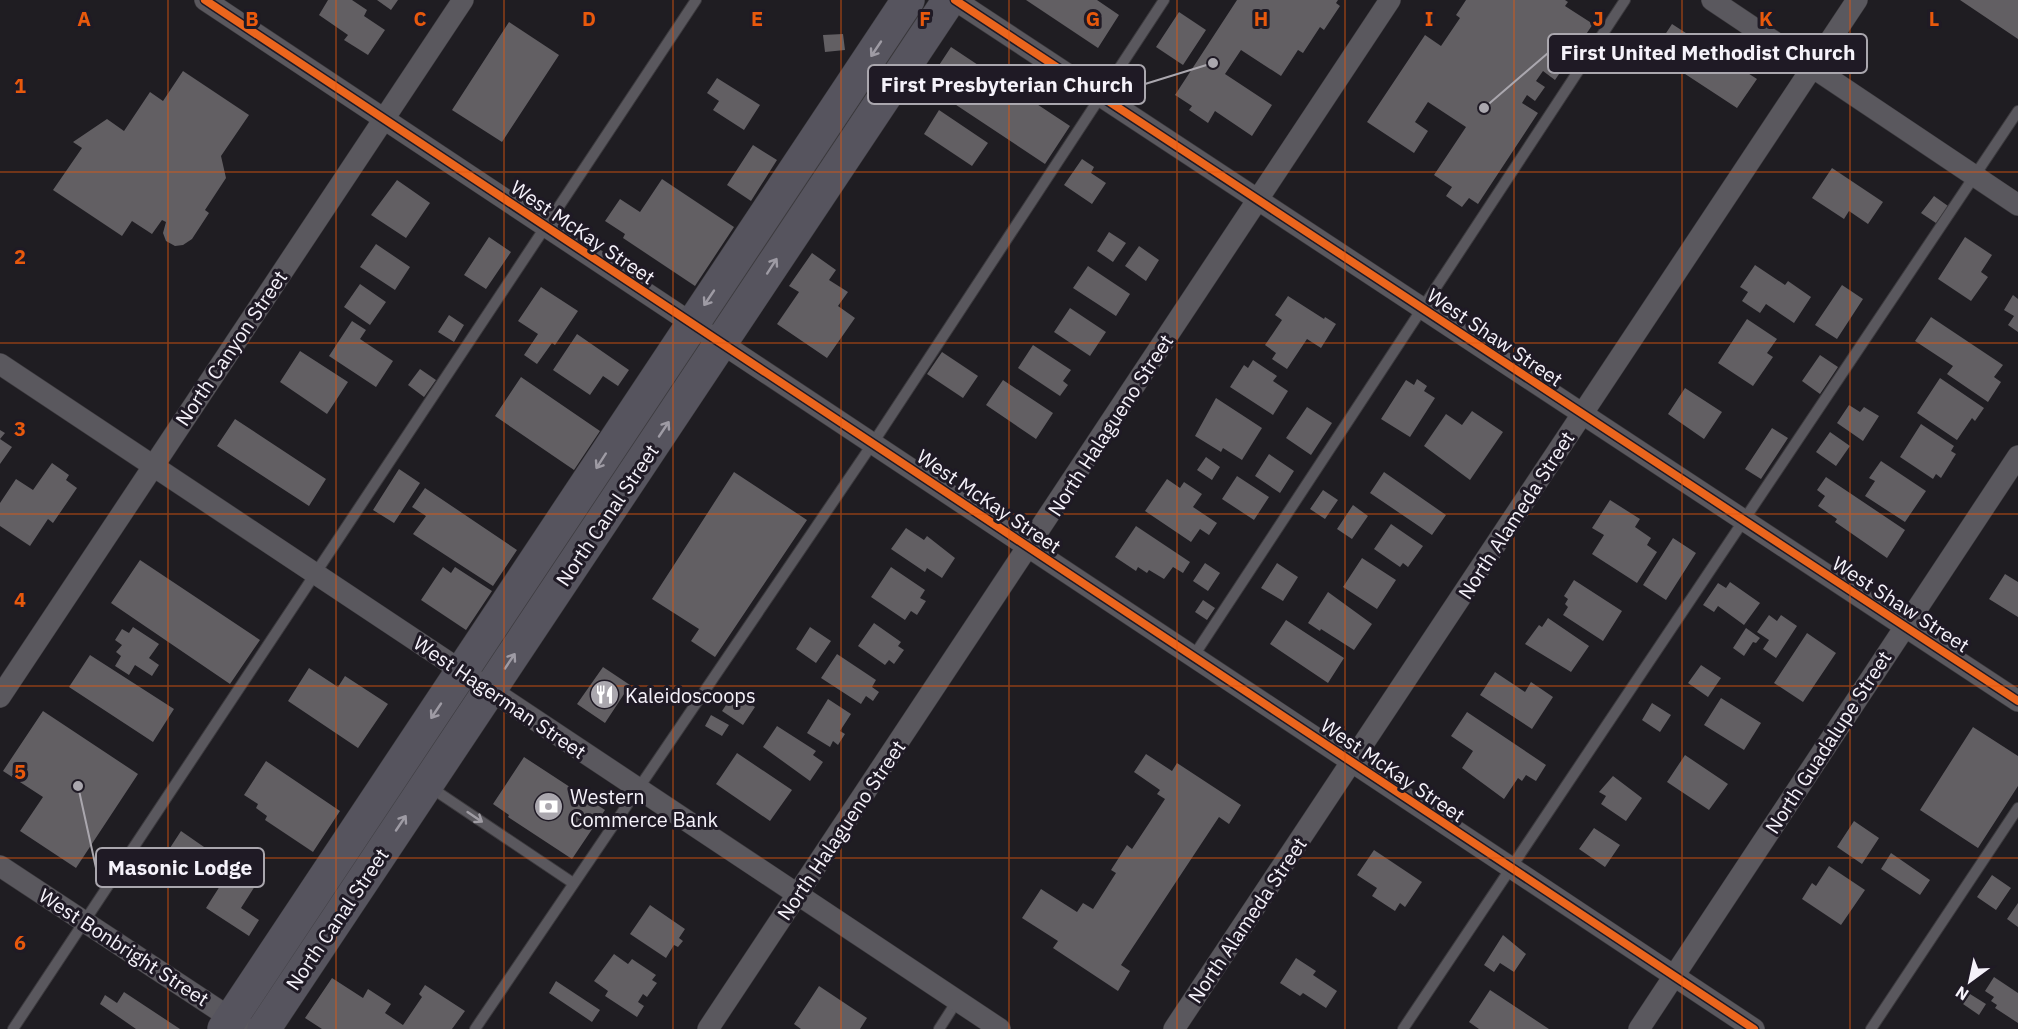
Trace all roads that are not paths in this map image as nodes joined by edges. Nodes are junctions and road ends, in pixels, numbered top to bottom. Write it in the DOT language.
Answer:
graph roads {
  1 [pos="463,0"];
  2 [pos="696,0"];
  3 [pos="908,0"];
  4 [pos="949,0"];
  5 [pos="955,0"];
  6 [pos="1164,0"];
  7 [pos="1390,0"];
  8 [pos="1625,0"];
  9 [pos="1712,0"];
  10 [pos="1857,0"];
  11 [pos="219,4"];
  12 [pos="1812,68"];
  13 [pos="1102,96"];
  14 [pos="2018,111"];
  15 [pos="383,119"];
  16 [pos="1975,176"];
  17 [pos="1258,199"];
  18 [pos="2018,205"];
  19 [pos="545,226"];
  20 [pos="1422,308"];
  21 [pos="691,324"];
  22 [pos="721,344"];
  23 [pos="0,364"];
  24 [pos="1582,415"];
  25 [pos="873,443"];
  26 [pos="2018,456"];
  27 [pos="153,467"];
  28 [pos="1745,522"];
  29 [pos="1029,548"];
  30 [pos="314,574"];
  31 [pos="1905,626"];
  32 [pos="1193,657"];
  33 [pos="462,672"];
  34 [pos="490,690"];
  35 [pos="0,697"];
  36 [pos="2018,701"];
  37 [pos="1352,763"];
  38 [pos="427,785"];
  39 [pos="638,790"];
  40 [pos="2018,807"];
  41 [pos="0,866"];
  42 [pos="1511,869"];
  43 [pos="573,883"];
  44 [pos="798,894"];
  45 [pos="84,921"];
  46 [pos="1674,976"];
  47 [pos="957,1001"];
  48 [pos="234,1025"];
  49 [pos="13,1029"];
  50 [pos="264,1029"];
  51 [pos="475,1029"];
  52 [pos="708,1029"];
  53 [pos="939,1029"];
  54 [pos="1000,1029"];
  55 [pos="1174,1029"];
  56 [pos="1403,1029"];
  57 [pos="1639,1029"];
  58 [pos="1754,1029"];
  59 [pos="1870,1029"];
  1 -- 15 [label="street, North Canyon Street"];
  2 -- 19 [label="lane"];
  3 -- 21 [label="highway, North Canal Street, one-way"];
  22 -- 4 [label="highway, North Canal Street, one-way"];
  5 -- 13 [label="street, West Shaw Street"];
  6 -- 13 [label="lane"];
  7 -- 17 [label="street, North Halagueno Street"];
  8 -- 20 [label="lane"];
  9 -- 12 [label="street"];
  10 -- 12 [label="street, North Alameda Street"];
  11 -- 15 [label="street, West McKay Street"];
  12 -- 16 [label="street"];
  12 -- 24 [label="street, North Alameda Street"];
  13 -- 17 [label="street, West Shaw Street"];
  13 -- 25 [label="lane"];
  14 -- 16 [label="lane"];
  15 -- 19 [label="street, West McKay Street"];
  15 -- 27 [label="street, North Canyon Street"];
  16 -- 18 [label="street"];
  16 -- 28 [label="lane"];
  17 -- 20 [label="street, West Shaw Street"];
  17 -- 29 [label="street, North Halagueno Street"];
  19 -- 21 [label="street, West McKay Street"];
  19 -- 30 [label="lane"];
  20 -- 24 [label="street, West Shaw Street"];
  20 -- 32 [label="lane"];
  21 -- 22 [label="street, West McKay Street"];
  21 -- 33 [label="highway, North Canal Street, one-way"];
  22 -- 25 [label="street, West McKay Street"];
  34 -- 22 [label="highway, North Canal Street, one-way"];
  23 -- 27 [label="street, West Hagerman Street"];
  24 -- 28 [label="street, West Shaw Street"];
  24 -- 37 [label="street, North Alameda Street"];
  25 -- 29 [label="street, West McKay Street"];
  25 -- 39 [label="lane"];
  26 -- 31 [label="street, North Guadalupe Street"];
  27 -- 30 [label="street, West Hagerman Street"];
  27 -- 35 [label="street, North Canyon Street"];
  28 -- 31 [label="street, West Shaw Street"];
  28 -- 42 [label="lane"];
  29 -- 32 [label="street, West McKay Street"];
  29 -- 44 [label="street, North Halagueno Street"];
  30 -- 33 [label="street, West Hagerman Street"];
  30 -- 45 [label="lane"];
  31 -- 36 [label="street, West Shaw Street"];
  31 -- 46 [label="street, North Guadalupe Street"];
  32 -- 37 [label="street, West McKay Street"];
  33 -- 34 [label="street, West Hagerman Street"];
  33 -- 48 [label="highway, North Canal Street, one-way"];
  34 -- 38 [label="highway, North Canal Street"];
  34 -- 39 [label="street, West Hagerman Street"];
  37 -- 42 [label="street, West McKay Street"];
  37 -- 55 [label="street, North Alameda Street"];
  38 -- 43 [label="lane, one-way"];
  50 -- 38 [label="highway, North Canal Street, one-way"];
  39 -- 43 [label="lane"];
  39 -- 44 [label="street, West Hagerman Street"];
  40 -- 59 [label="lane"];
  41 -- 45 [label="street, West Bonbright Street"];
  42 -- 46 [label="street, West McKay Street"];
  42 -- 56 [label="lane"];
  43 -- 51 [label="lane"];
  44 -- 47 [label="street, West Hagerman Street"];
  44 -- 52 [label="street, North Halagueno Street"];
  45 -- 48 [label="street, West Bonbright Street"];
  45 -- 49 [label="lane"];
  46 -- 57 [label="street, North Guadalupe Street"];
  46 -- 58 [label="street, West McKay Street"];
  47 -- 53 [label="lane"];
  47 -- 54 [label="street, West Hagerman Street"];
}
